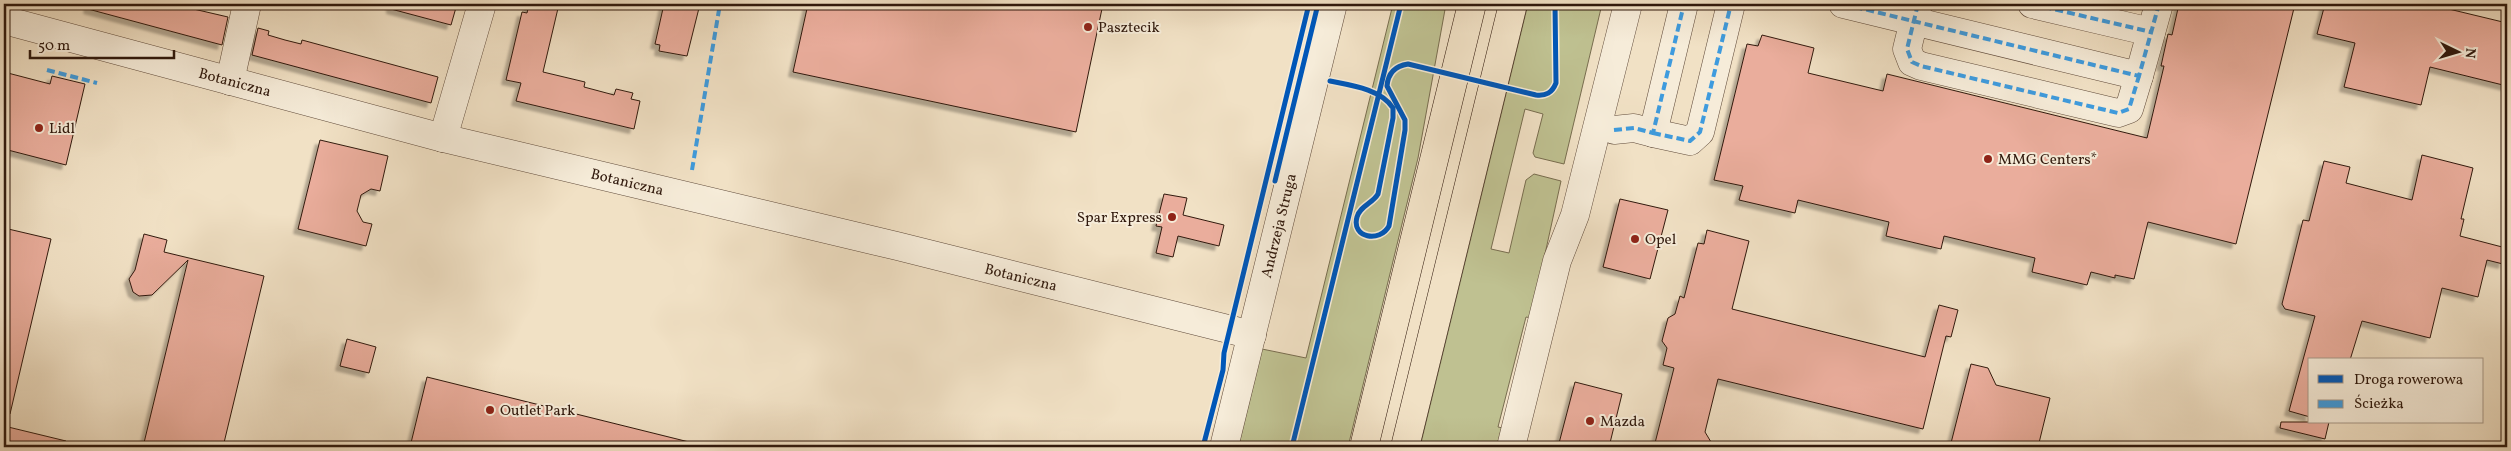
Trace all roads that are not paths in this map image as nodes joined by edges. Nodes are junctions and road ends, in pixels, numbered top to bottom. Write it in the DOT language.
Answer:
graph roads {
  1 [pos="247,4"];
  2 [pos="482,4"];
  3 [pos="1333,4"];
  4 [pos="1472,4"];
  5 [pos="1513,4"];
  6 [pos="1609,4"];
  7 [pos="1628,4"];
  8 [pos="1684,4"];
  9 [pos="1731,4"];
  10 [pos="1843,4"];
  11 [pos="2032,4"];
  12 [pos="2159,4"];
  13 [pos="1916,13"];
  14 [pos="4,20"];
  15 [pos="2151,32"];
  16 [pos="2139,76"];
  17 [pos="230,81"];
  18 [pos="1614,130"];
  19 [pos="1653,132"];
  20 [pos="443,138"];
  21 [pos="1557,261"];
  22 [pos="1252,335"];
  23 [pos="1224,447"];
  24 [pos="1364,447"];
  25 [pos="1405,447"];
  26 [pos="1511,447"];
  1 -- 17 [label="street"];
  2 -- 20 [label="street"];
  3 -- 22 [label="street, Andrzeja Struga"];
  4 -- 24 [label="main road"];
  5 -- 25 [label="main road"];
  6 -- 21 [label="street"];
  7 -- 21 [label="street"];
  8 -- 19 [label="street"];
  9 -- 19 [label="street"];
  10 -- 13 [label="street"];
  11 -- 15 [label="street"];
  12 -- 15 [label="street"];
  13 -- 16 [label="street"];
  13 -- 16 [label="street"];
  14 -- 17 [label="street, Botaniczna"];
  15 -- 16 [label="street"];
  17 -- 20 [label="street, Botaniczna"];
  18 -- 19 [label="street"];
  20 -- 22 [label="street, Botaniczna"];
  21 -- 26 [label="street"];
  22 -- 23 [label="street, Andrzeja Struga"];
}
